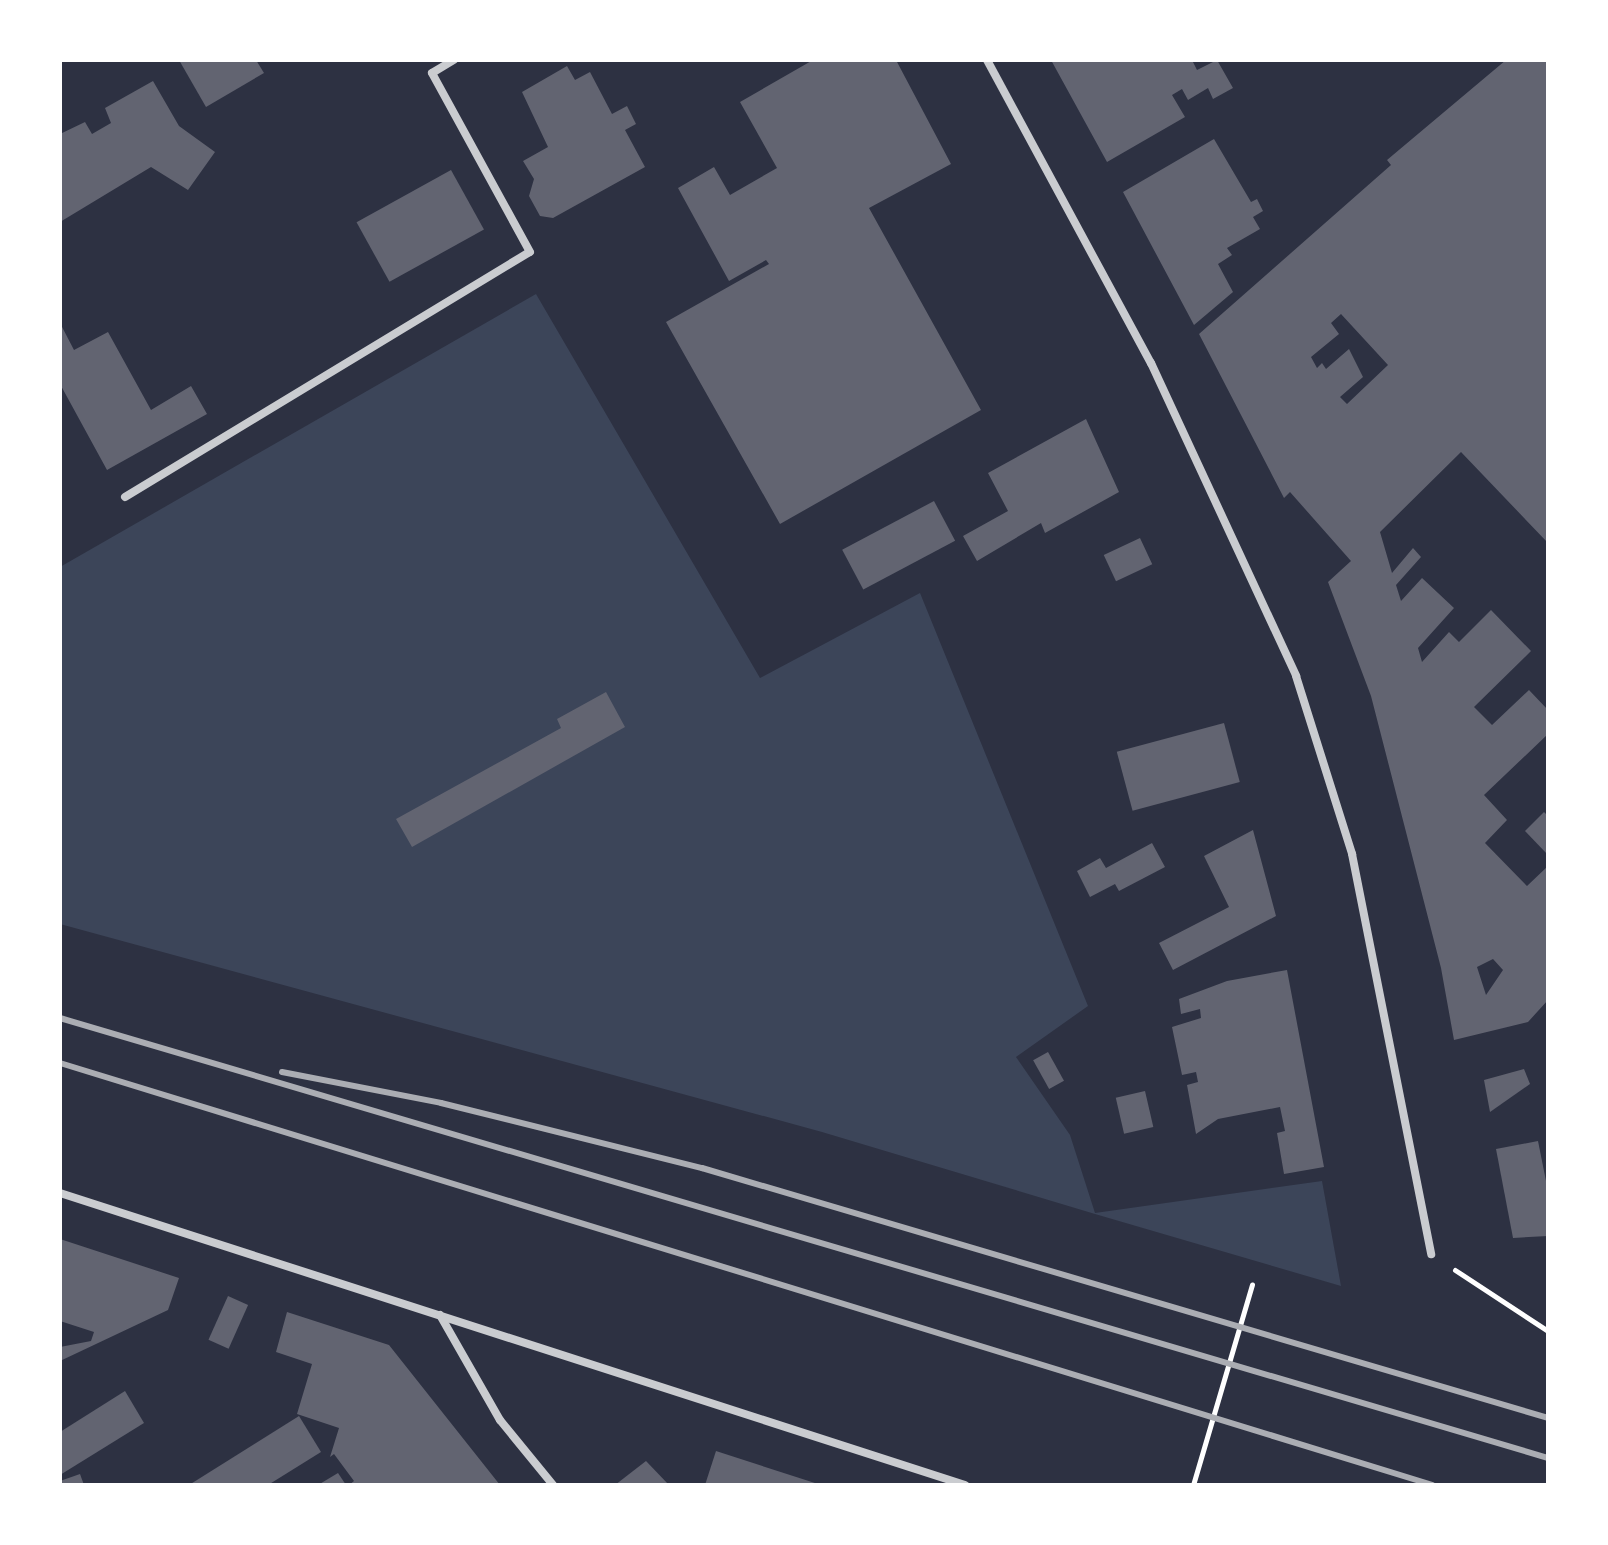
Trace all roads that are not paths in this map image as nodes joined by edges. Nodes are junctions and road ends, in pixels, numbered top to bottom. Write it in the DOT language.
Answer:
graph roads {
  1 [pos="454,60"];
  2 [pos="987,60"];
  3 [pos="125,497"];
  4 [pos="60,1193"];
  5 [pos="1431,1254"];
  6 [pos="440,1315"];
  7 [pos="553,1485"];
  8 [pos="965,1485"];
  1 -- 3 [label="street"];
  2 -- 5 [label="street"];
  4 -- 6 [label="street"];
  6 -- 7 [label="street"];
  6 -- 8 [label="street"];
}
